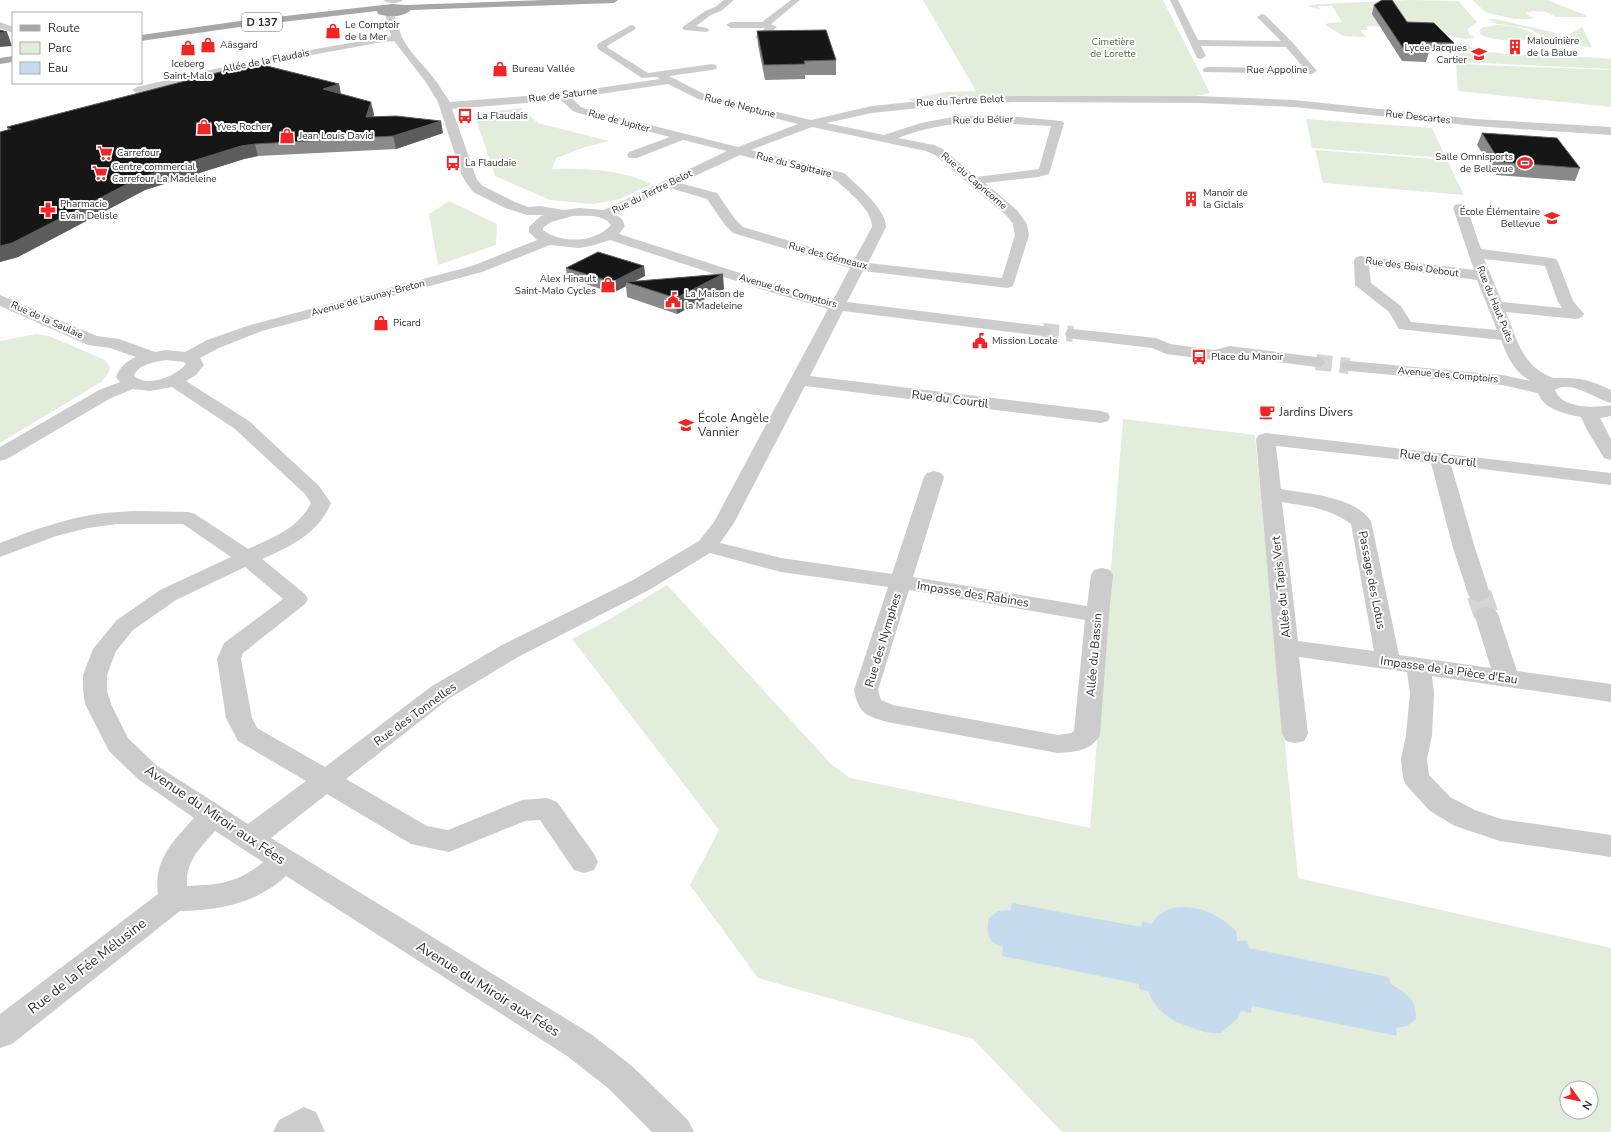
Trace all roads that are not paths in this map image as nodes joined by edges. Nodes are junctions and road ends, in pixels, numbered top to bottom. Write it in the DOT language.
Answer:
graph roads {
  1 [pos="614,0"];
  2 [pos="730,0"];
  3 [pos="796,0"];
  4 [pos="1174,0"];
  5 [pos="401,6"];
  6 [pos="385,9"];
  7 [pos="1262,17"];
  8 [pos="0,25"];
  9 [pos="731,25"];
  10 [pos="764,25"];
  11 [pos="631,28"];
  12 [pos="12,30"];
  13 [pos="704,30"];
  14 [pos="397,36"];
  15 [pos="760,37"];
  16 [pos="142,39"];
  17 [pos="1195,43"];
  18 [pos="1289,44"];
  19 [pos="12,56"];
  20 [pos="0,58"];
  21 [pos="12,59"];
  22 [pos="0,61"];
  23 [pos="712,67"];
  24 [pos="1208,70"];
  25 [pos="659,74"];
  26 [pos="669,81"];
  27 [pos="137,90"];
  28 [pos="564,96"];
  29 [pos="1224,100"];
  30 [pos="445,106"];
  31 [pos="815,124"];
  32 [pos="1611,131"];
  33 [pos="680,137"];
  34 [pos="887,138"];
  35 [pos="738,151"];
  36 [pos="634,155"];
  37 [pos="973,181"];
  38 [pos="669,184"];
  39 [pos="1460,208"];
  40 [pos="527,211"];
  41 [pos="562,214"];
  42 [pos="605,215"];
  43 [pos="541,222"];
  44 [pos="609,235"];
  45 [pos="549,240"];
  46 [pos="1475,253"];
  47 [pos="859,266"];
  48 [pos="1483,276"];
  49 [pos="1008,283"];
  50 [pos="0,300"];
  51 [pos="837,306"];
  52 [pos="1496,306"];
  53 [pos="1043,331"];
  54 [pos="1073,334"];
  55 [pos="1507,336"];
  56 [pos="94,342"];
  57 [pos="153,357"];
  58 [pos="188,357"];
  59 [pos="1316,362"];
  60 [pos="1350,366"];
  61 [pos="130,376"];
  62 [pos="174,380"];
  63 [pos="799,380"];
  64 [pos="1548,387"];
  65 [pos="1611,398"];
  66 [pos="1611,410"];
  67 [pos="1589,413"];
  68 [pos="1101,417"];
  69 [pos="1266,439"];
  70 [pos="1611,454"];
  71 [pos="0,455"];
  72 [pos="1439,458"];
  73 [pos="934,477"];
  74 [pos="1611,479"];
  75 [pos="1272,494"];
  76 [pos="707,546"];
  77 [pos="0,551"];
  78 [pos="247,558"];
  79 [pos="1102,575"];
  80 [pos="900,582"];
  81 [pos="1097,615"];
  82 [pos="1287,647"];
  83 [pos="1388,661"];
  84 [pos="1418,665"];
  85 [pos="1507,678"];
  86 [pos="1611,693"];
  87 [pos="1295,734"];
  88 [pos="1086,735"];
  89 [pos="326,780"];
  90 [pos="213,816"];
  91 [pos="249,839"];
  92 [pos="1611,846"];
  93 [pos="283,862"];
  94 [pos="584,862"];
  95 [pos="174,899"];
  96 [pos="0,1033"];
  97 [pos="291,1132"];
  98 [pos="307,1132"];
  99 [pos="676,1132"];
  1 -- 5 [label="main road"];
  2 -- 13 [label="street"];
  3 -- 10 [label="street"];
  4 -- 17 [label="street"];
  5 -- 6 [label="main road"];
  5 -- 14 [label="street"];
  6 -- 14 [label="street"];
  6 -- 16 [label="main road, D 137"];
  7 -- 18 [label="street, Rue Appoline"];
  8 -- 12 [label="street"];
  9 -- 10 [label="street"];
  10 -- 15 [label="street"];
  11 -- 25 [label="street"];
  14 -- 27 [label="street, Allée de la Flaudais"];
  14 -- 30 [label="street"];
  17 -- 18 [label="street"];
  17 -- 24 [label="street"];
  18 -- 24 [label="street, Rue Appoline"];
  19 -- 20 [label="main road"];
  21 -- 22 [label="main road"];
  23 -- 25 [label="street"];
  24 -- 29 [label="street"];
  25 -- 26 [label="street"];
  26 -- 28 [label="street, Rue de Saturne"];
  26 -- 31 [label="street, Rue de Neptune"];
  28 -- 30 [label="street, Rue de Saturne"];
  28 -- 33 [label="street, Rue de Jupiter"];
  29 -- 31 [label="street, Rue du Tertre Belot"];
  29 -- 32 [label="street, Rue Descartes"];
  30 -- 40 [label="street"];
  31 -- 34 [label="street, Rue du Capricorne"];
  31 -- 35 [label="street, Rue du Tertre Belot"];
  33 -- 35 [label="street, Rue de Jupiter"];
  33 -- 36 [label="street, Rue de Jupiter"];
  34 -- 37 [label="street, Rue du Capricorne"];
  34 -- 37 [label="street, Rue du Bélier"];
  35 -- 38 [label="street, Rue du Tertre Belot"];
  35 -- 47 [label="street, Rue du Sagittaire"];
  37 -- 49 [label="street, Rue du Capricorne"];
  38 -- 42 [label="street, Rue du Tertre Belot"];
  38 -- 47 [label="street, Rue des Gémeaux"];
  39 -- 46 [label="street, Rue du Haut Puits"];
  40 -- 41 [label="street"];
  40 -- 43 [label="street"];
  41 -- 42 [label="street"];
  41 -- 43 [label="street"];
  42 -- 44 [label="street"];
  43 -- 45 [label="street"];
  44 -- 45 [label="street"];
  44 -- 51 [label="street, Avenue des Comptoirs"];
  45 -- 58 [label="street, Avenue de Launay-Breton"];
  46 -- 48 [label="street, Rue du Haut Puits"];
  46 -- 52 [label="street"];
  47 -- 49 [label="street, Rue des Gémeaux"];
  47 -- 51 [label="street, Rue du Sagittaire"];
  48 -- 52 [label="street, Rue du Haut Puits"];
  48 -- 55 [label="street, Rue des Bois Debout"];
  50 -- 56 [label="street, Rue de la Saulaie"];
  51 -- 53 [label="street, Avenue des Comptoirs"];
  51 -- 63 [label="street, Rue du Sagittaire"];
  52 -- 55 [label="street, Rue du Haut Puits"];
  54 -- 59 [label="street"];
  55 -- 64 [label="street, Rue du Haut Puits"];
  56 -- 57 [label="street, Rue de la Saulaie"];
  56 -- 61 [label="street, Rue de la Saulaie"];
  57 -- 58 [label="street"];
  57 -- 61 [label="street"];
  58 -- 62 [label="street"];
  60 -- 64 [label="street, Avenue des Comptoirs"];
  61 -- 62 [label="street"];
  61 -- 71 [label="street"];
  62 -- 78 [label="street, Avenue du Miroir aux Fées"];
  63 -- 68 [label="street, Rue du Courtil"];
  63 -- 76 [label="street, Rue du Sagittaire"];
  64 -- 65 [label="street"];
  64 -- 67 [label="street"];
  66 -- 67 [label="street"];
  67 -- 70 [label="street"];
  69 -- 72 [label="street, Rue du Courtil"];
  69 -- 75 [label="street, Allée du Tapis Vert"];
  72 -- 74 [label="street, Rue du Courtil"];
  72 -- 85 [label="street"];
  73 -- 80 [label="street, Rue des Nymphes"];
  75 -- 82 [label="street, Allée du Tapis Vert"];
  75 -- 83 [label="street, Passage des Lotus"];
  76 -- 80 [label="street, Impasse des Rabines"];
  76 -- 89 [label="street, Rue des Tonnelles"];
  77 -- 78 [label="street"];
  78 -- 89 [label="street"];
  78 -- 90 [label="street, Avenue du Miroir aux Fées"];
  79 -- 81 [label="street, Allée du Bassin"];
  80 -- 81 [label="street, Impasse des Rabines"];
  80 -- 88 [label="street, Rue des Nymphes"];
  81 -- 88 [label="street, Allée du Bassin"];
  82 -- 83 [label="street, Impasse de la Pièce d'Eau"];
  82 -- 87 [label="street, Allée du Tapis Vert"];
  83 -- 84 [label="street, Impasse de la Pièce d'Eau"];
  84 -- 85 [label="street, Impasse de la Pièce d'Eau"];
  84 -- 92 [label="street"];
  85 -- 86 [label="street, Impasse de la Pièce d'Eau"];
  89 -- 91 [label="street, Rue des Tonnelles"];
  89 -- 94 [label="street"];
  90 -- 91 [label="street, Avenue du Miroir aux Fées"];
  90 -- 95 [label="street"];
  91 -- 93 [label="street, Avenue du Miroir aux Fées"];
  93 -- 95 [label="street"];
  93 -- 99 [label="street, Avenue du Miroir aux Fées"];
  95 -- 96 [label="street, Rue de la Fée Mélusine"];
  97 -- 98 [label="street"];
}
